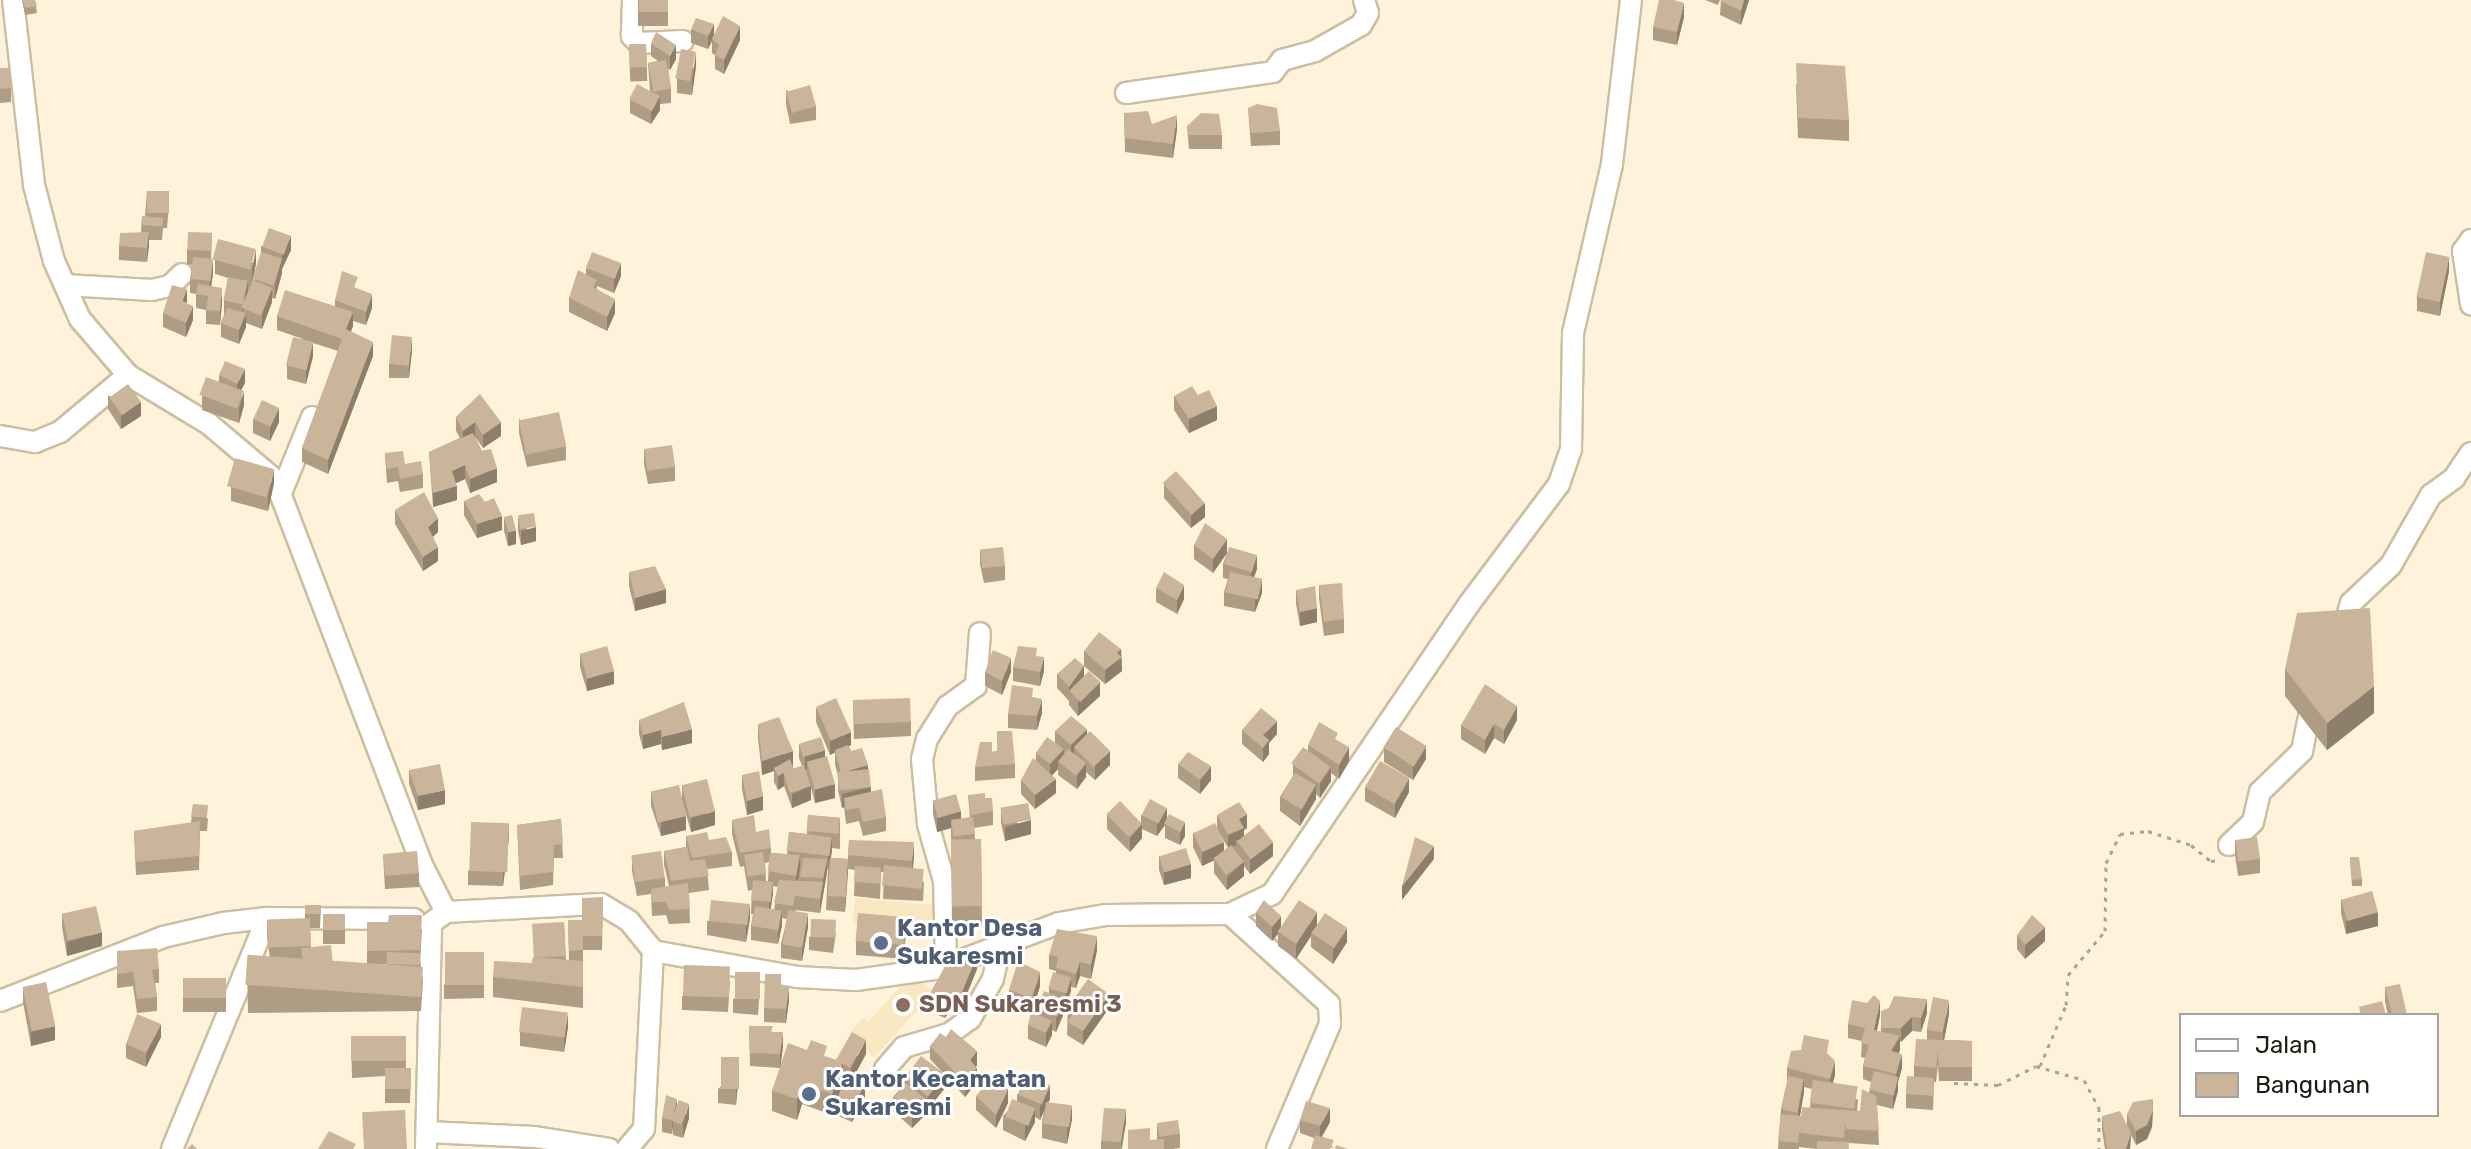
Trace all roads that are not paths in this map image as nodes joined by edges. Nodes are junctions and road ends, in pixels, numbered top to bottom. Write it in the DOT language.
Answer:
graph roads {
  1 [pos="13,0"];
  2 [pos="633,0"];
  3 [pos="1364,0"];
  4 [pos="1631,0"];
  5 [pos="683,41"];
  6 [pos="1126,93"];
  7 [pos="2471,240"];
  8 [pos="182,274"];
  9 [pos="65,285"];
  10 [pos="2471,304"];
  11 [pos="128,375"];
  12 [pos="312,417"];
  13 [pos="0,436"];
  14 [pos="2471,453"];
  15 [pos="281,493"];
  16 [pos="980,633"];
  17 [pos="2331,657"];
  18 [pos="2320,680"];
  19 [pos="2229,845"];
  20 [pos="1230,914"];
  21 [pos="439,916"];
  22 [pos="267,918"];
  23 [pos="1000,945"];
  24 [pos="653,951"];
  25 [pos="946,966"];
  26 [pos="0,1001"];
  27 [pos="885,1069"];
  28 [pos="427,1140"];
  29 [pos="172,1149"];
  30 [pos="609,1149"];
  31 [pos="627,1149"];
  32 [pos="1277,1149"];
  1 -- 9 [label="street"];
  2 -- 5 [label="street"];
  3 -- 6 [label="street"];
  4 -- 20 [label="street"];
  7 -- 10 [label="street"];
  8 -- 9 [label="street"];
  9 -- 11 [label="street"];
  11 -- 13 [label="street"];
  11 -- 15 [label="street"];
  12 -- 15 [label="street"];
  14 -- 17 [label="street"];
  15 -- 21 [label="street"];
  16 -- 25 [label="street"];
  18 -- 19 [label="street"];
  20 -- 23 [label="street"];
  20 -- 32 [label="street"];
  21 -- 22 [label="street"];
  21 -- 24 [label="street"];
  21 -- 28 [label="street"];
  22 -- 26 [label="street"];
  22 -- 29 [label="street"];
  23 -- 25 [label="street"];
  23 -- 27 [label="street"];
  24 -- 25 [label="street"];
  24 -- 31 [label="street"];
  28 -- 30 [label="street"];
}
